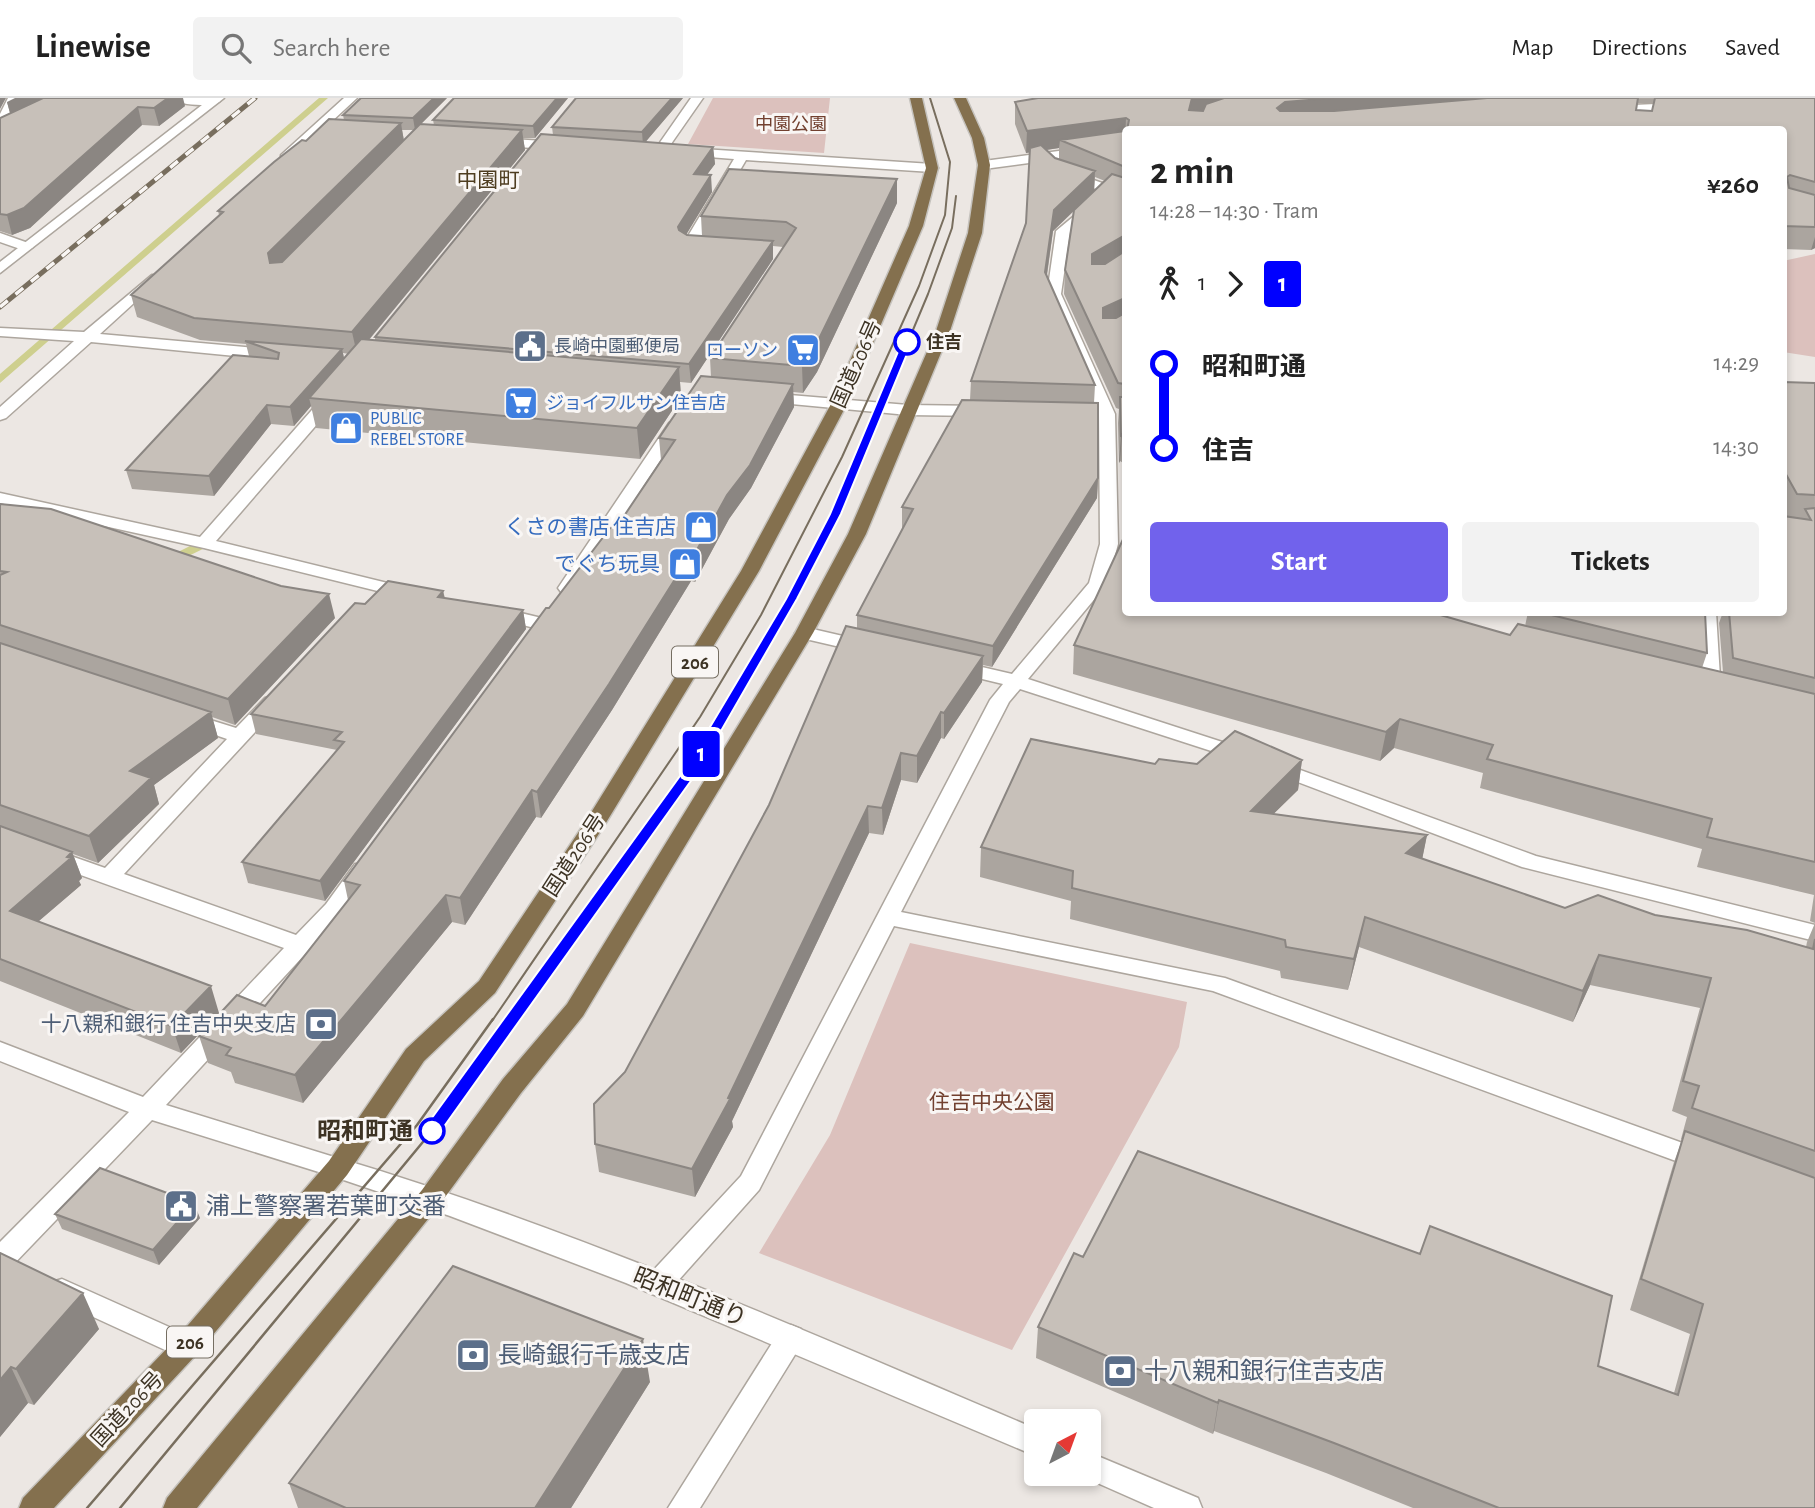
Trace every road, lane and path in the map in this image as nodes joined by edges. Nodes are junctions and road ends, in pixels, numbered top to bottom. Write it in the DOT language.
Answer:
graph roads {
  1 [pos="14,98"];
  2 [pos="175,98"];
  3 [pos="351,98"];
  4 [pos="697,98"];
  5 [pos="916,98"];
  6 [pos="960,98"];
  7 [pos="216,99"];
  8 [pos="1692,107"];
  9 [pos="1591,111"];
  10 [pos="0,119"];
  11 [pos="554,126"];
  12 [pos="314,131"];
  13 [pos="341,132"];
  14 [pos="486,141"];
  15 [pos="538,145"];
  16 [pos="1122,146"];
  17 [pos="579,147"];
  18 [pos="742,156"];
  19 [pos="1042,157"];
  20 [pos="523,164"];
  21 [pos="984,166"];
  22 [pos="273,168"];
  23 [pos="932,168"];
  24 [pos="1107,190"];
  25 [pos="1122,194"];
  26 [pos="0,237"];
  27 [pos="26,247"];
  28 [pos="726,249"];
  29 [pos="0,269"];
  30 [pos="160,271"];
  31 [pos="0,332"];
  32 [pos="88,337"];
  33 [pos="293,357"];
  34 [pos="344,383"];
  35 [pos="749,397"];
  36 [pos="1122,403"];
  37 [pos="839,404"];
  38 [pos="908,410"];
  39 [pos="1001,412"];
  40 [pos="0,415"];
  41 [pos="1108,415"];
  42 [pos="682,416"];
  43 [pos="0,498"];
  44 [pos="204,543"];
  45 [pos="1117,546"];
  46 [pos="377,587"];
  47 [pos="428,598"];
  48 [pos="359,607"];
  49 [pos="479,610"];
  50 [pos="551,612"];
  51 [pos="1707,616"];
  52 [pos="804,633"];
  53 [pos="527,646"];
  54 [pos="884,651"];
  55 [pos="937,663"];
  56 [pos="1016,681"];
  57 [pos="285,687"];
  58 [pos="1711,694"];
  59 [pos="164,711"];
  60 [pos="239,736"];
  61 [pos="0,838"];
  62 [pos="374,854"];
  63 [pos="109,877"];
  64 [pos="886,917"];
  65 [pos="1815,933"];
  66 [pos="300,945"];
  67 [pos="0,1051"];
  68 [pos="147,1109"];
  69 [pos="338,1168"];
  70 [pos="1724,1168"];
  71 [pos="431,1197"];
  72 [pos="15,1268"];
  73 [pos="658,1284"];
  74 [pos="791,1337"];
  75 [pos="186,1347"];
  76 [pos="1024,1438"];
  77 [pos="1101,1471"];
  78 [pos="34,1508"];
  79 [pos="178,1508"];
  80 [pos="683,1508"];
  81 [pos="1187,1508"];
  1 -- 10 [label="street"];
  2 -- 7 [label="street"];
  3 -- 12 [label="street"];
  4 -- 18 [label="street"];
  5 -- 23 [label="highway, 国道206号 / 206"];
  6 -- 21 [label="highway"];
  7 -- 27 [label="street"];
  8 -- 9 [label="street"];
  11 -- 15 [label="street"];
  12 -- 13 [label="street"];
  12 -- 22 [label="street"];
  14 -- 15 [label="street"];
  15 -- 17 [label="street"];
  15 -- 20 [label="street"];
  16 -- 19 [label="street"];
  18 -- 23 [label="street"];
  18 -- 28 [label="street"];
  19 -- 21 [label="street"];
  19 -- 24 [label="street"];
  21 -- 38 [label="highway"];
  23 -- 37 [label="highway, 国道206号 / 206"];
  24 -- 25 [label="street"];
  24 -- 41 [label="street"];
  26 -- 27 [label="street"];
  27 -- 29 [label="street"];
  30 -- 32 [label="street"];
  31 -- 32 [label="street"];
  32 -- 33 [label="street"];
  32 -- 40 [label="street"];
  34 -- 44 [label="street"];
  35 -- 37 [label="street"];
  36 -- 41 [label="street"];
  37 -- 38 [label="street"];
  37 -- 69 [label="highway, 国道206号 / 206"];
  38 -- 39 [label="street"];
  38 -- 52 [label="highway"];
  41 -- 45 [label="street"];
  42 -- 50 [label="street"];
  43 -- 44 [label="street"];
  44 -- 46 [label="street"];
  45 -- 56 [label="street"];
  46 -- 47 [label="street"];
  46 -- 48 [label="street"];
  49 -- 50 [label="street"];
  50 -- 53 [label="street"];
  51 -- 58 [label="street"];
  52 -- 54 [label="street"];
  52 -- 71 [label="highway"];
  55 -- 56 [label="street"];
  56 -- 64 [label="street"];
  56 -- 65 [label="street"];
  57 -- 60 [label="street"];
  59 -- 60 [label="street"];
  60 -- 63 [label="street"];
  61 -- 63 [label="street"];
  62 -- 66 [label="street"];
  63 -- 66 [label="street"];
  64 -- 70 [label="street"];
  64 -- 73 [label="street"];
  66 -- 68 [label="street"];
  67 -- 68 [label="street, 昭和町通り"];
  68 -- 69 [label="street, 昭和町通り"];
  68 -- 72 [label="street"];
  69 -- 71 [label="street, 昭和町通り"];
  69 -- 75 [label="highway, 国道206号 / 206"];
  71 -- 73 [label="street, 昭和町通り"];
  71 -- 79 [label="highway"];
  72 -- 75 [label="street"];
  73 -- 74 [label="street, 昭和町通り"];
  74 -- 76 [label="street, 昭和町通り"];
  74 -- 80 [label="street"];
  75 -- 78 [label="highway, 国道206号 / 206"];
  77 -- 81 [label="street"];
}
